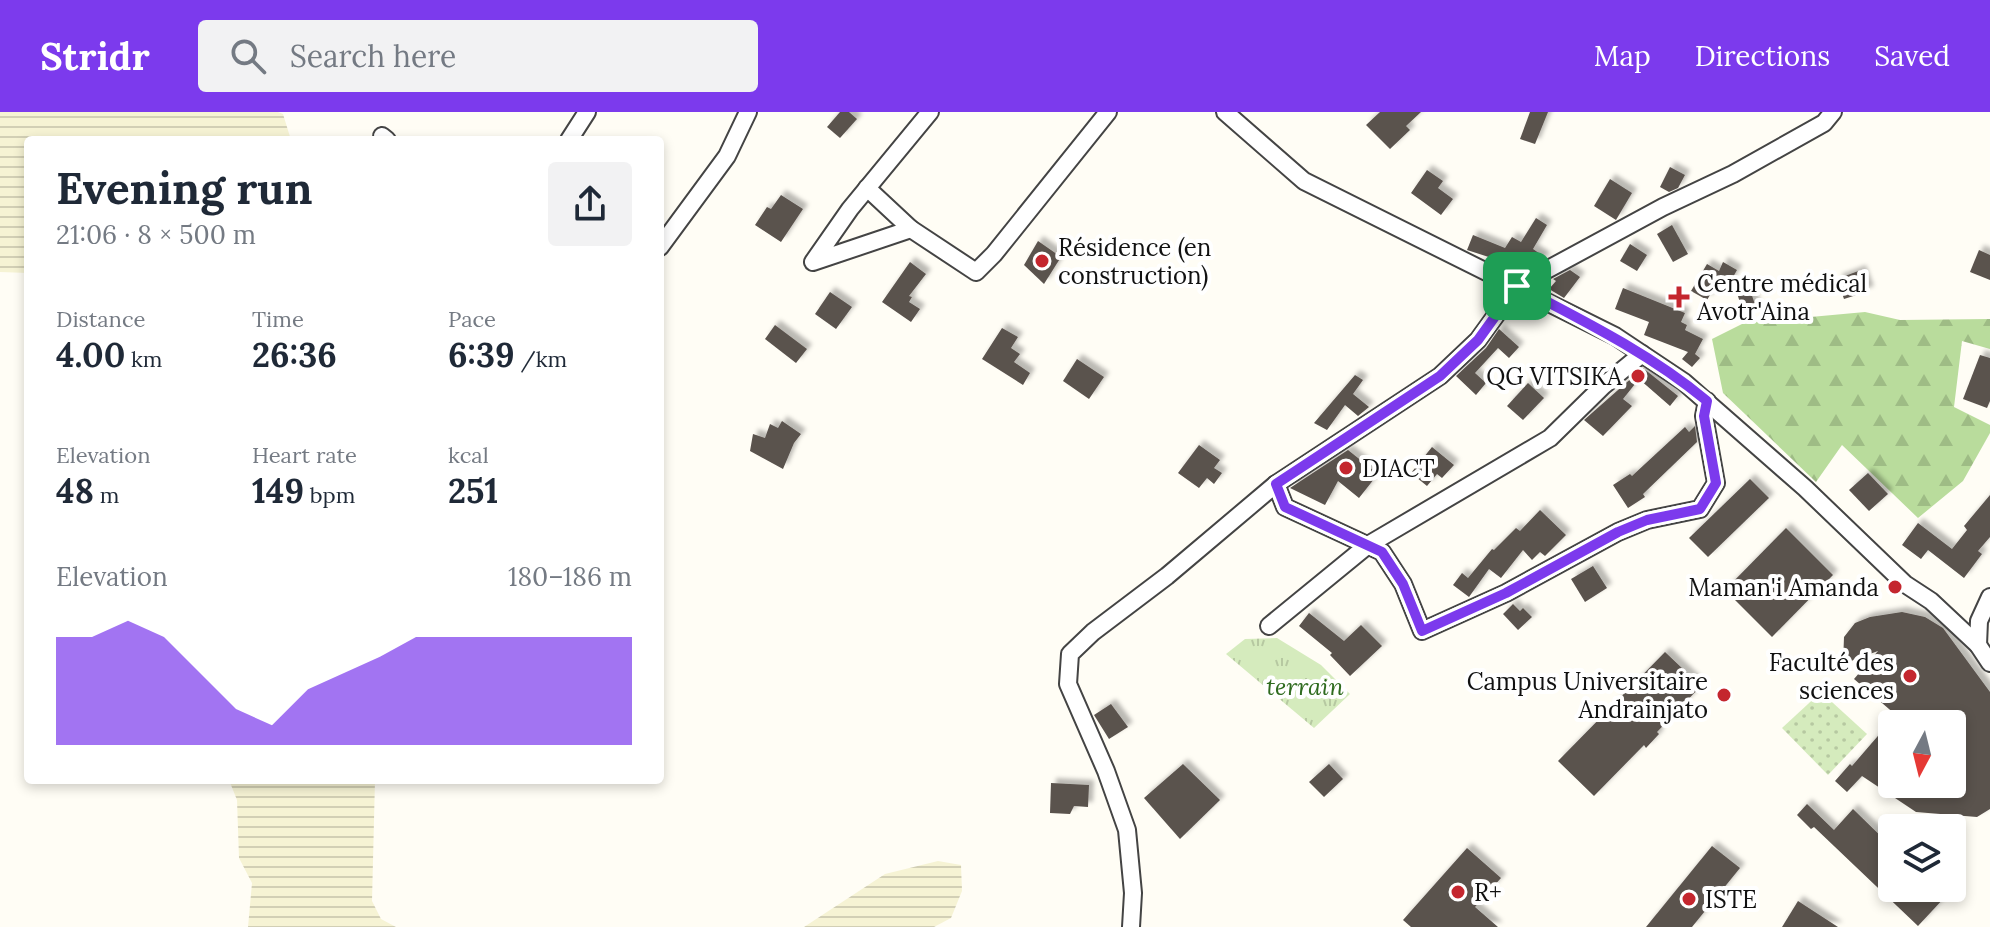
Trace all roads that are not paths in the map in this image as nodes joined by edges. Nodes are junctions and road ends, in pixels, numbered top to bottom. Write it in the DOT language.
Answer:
graph roads {
  1 [pos="587,112"];
  2 [pos="748,112"];
  3 [pos="930,112"];
  4 [pos="1108,112"];
  5 [pos="1225,112"];
  6 [pos="1833,112"];
  7 [pos="572,136"];
  8 [pos="867,188"];
  9 [pos="911,229"];
  10 [pos="664,242"];
  11 [pos="1517,286"];
  12 [pos="1642,354"];
  13 [pos="1707,401"];
  14 [pos="1276,484"];
  15 [pos="1368,545"];
  16 [pos="1990,597"];
  17 [pos="1269,626"];
  18 [pos="1978,645"];
  19 [pos="1990,663"];
  20 [pos="1131,927"];
  1 -- 7 [label="street"];
  2 -- 10 [label="street"];
  3 -- 8 [label="street"];
  4 -- 9 [label="street"];
  5 -- 11 [label="street"];
  6 -- 11 [label="street"];
  8 -- 9 [label="street"];
  8 -- 9 [label="street"];
  11 -- 12 [label="street"];
  11 -- 14 [label="street"];
  12 -- 13 [label="street"];
  12 -- 15 [label="street"];
  13 -- 15 [label="street"];
  13 -- 18 [label="street"];
  14 -- 15 [label="street"];
  14 -- 20 [label="street"];
  15 -- 17 [label="street"];
  16 -- 18 [label="street"];
  18 -- 19 [label="street"];
}
